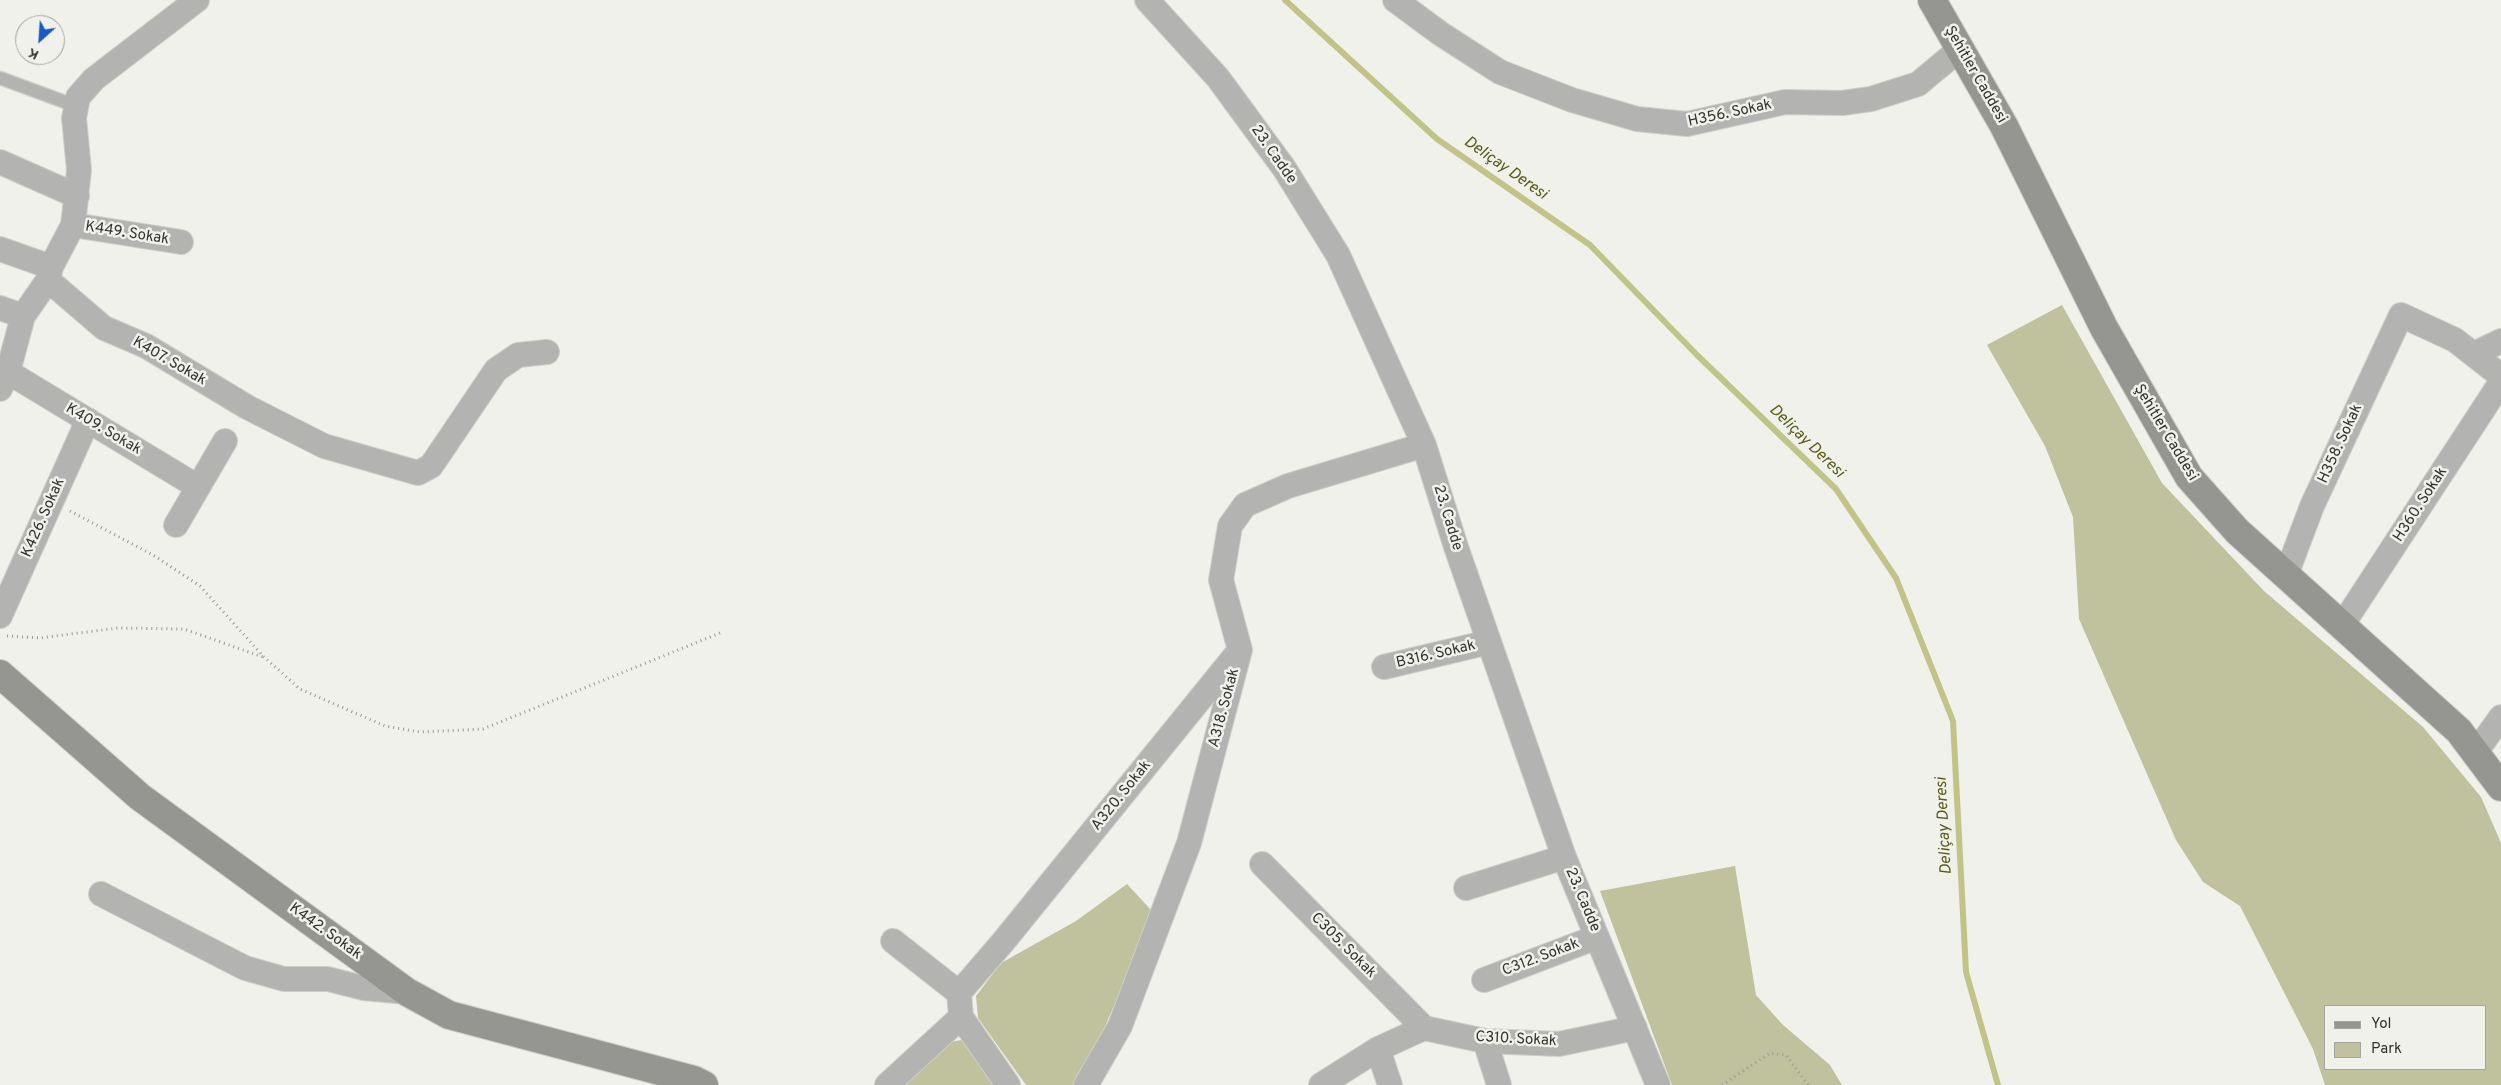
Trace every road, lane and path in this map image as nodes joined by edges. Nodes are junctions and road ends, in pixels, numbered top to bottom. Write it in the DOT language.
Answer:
graph roads {
  1 [pos="197,0"];
  2 [pos="1146,0"];
  3 [pos="1395,0"];
  4 [pos="1932,0"];
  5 [pos="1960,49"];
  6 [pos="0,78"];
  7 [pos="76,106"];
  8 [pos="0,162"];
  9 [pos="77,196"];
  10 [pos="73,225"];
  11 [pos="181,242"];
  12 [pos="0,249"];
  13 [pos="49,274"];
  14 [pos="0,308"];
  15 [pos="23,316"];
  16 [pos="2501,341"];
  17 [pos="547,352"];
  18 [pos="2474,354"];
  19 [pos="2501,376"];
  20 [pos="4,381"];
  21 [pos="2501,382"];
  22 [pos="88,420"];
  23 [pos="225,441"];
  24 [pos="1424,444"];
  25 [pos="198,487"];
  26 [pos="52,501"];
  27 [pos="176,525"];
  28 [pos="2286,575"];
  29 [pos="0,616"];
  30 [pos="2341,627"];
  31 [pos="720,633"];
  32 [pos="0,635"];
  33 [pos="1489,642"];
  34 [pos="1240,650"];
  35 [pos="264,657"];
  36 [pos="1384,667"];
  37 [pos="0,674"];
  38 [pos="2501,717"];
  39 [pos="2476,753"];
  40 [pos="2501,787"];
  41 [pos="1564,858"];
  42 [pos="1262,864"];
  43 [pos="1466,888"];
  44 [pos="101,894"];
  45 [pos="1597,937"];
  46 [pos="893,941"];
  47 [pos="1484,980"];
  48 [pos="407,992"];
  49 [pos="959,993"];
  50 [pos="961,1017"];
  51 [pos="1424,1028"];
  52 [pos="1635,1028"];
  53 [pos="1485,1042"];
  54 [pos="1378,1049"];
  55 [pos="704,1085"];
  56 [pos="887,1085"];
  57 [pos="1008,1085"];
  58 [pos="1086,1085"];
  59 [pos="1321,1085"];
  60 [pos="1390,1085"];
  61 [pos="1498,1085"];
  62 [pos="1658,1085"];
  63 [pos="1722,1085"];
  64 [pos="1808,1085"];
  1 -- 7 [label="street"];
  2 -- 24 [label="street, 23. Cadde"];
  3 -- 5 [label="street, H356. Sokak"];
  4 -- 5 [label="street, Şehitler Caddesi"];
  5 -- 28 [label="street, Şehitler Caddesi"];
  6 -- 7 [label="lane"];
  7 -- 9 [label="street"];
  8 -- 9 [label="street"];
  9 -- 10 [label="street"];
  10 -- 11 [label="street, K449. Sokak"];
  10 -- 13 [label="street"];
  12 -- 13 [label="street"];
  13 -- 15 [label="street"];
  13 -- 17 [label="street, K407. Sokak"];
  14 -- 15 [label="street"];
  15 -- 20 [label="street"];
  16 -- 18 [label="street"];
  18 -- 19 [label="street"];
  18 -- 28 [label="street, H358. Sokak"];
  20 -- 22 [label="street, K409. Sokak"];
  21 -- 30 [label="street, H360. Sokak"];
  22 -- 25 [label="street, K409. Sokak"];
  22 -- 26 [label="street, K426. Sokak"];
  23 -- 25 [label="street"];
  24 -- 33 [label="street, 23. Cadde"];
  24 -- 34 [label="street, A318. Sokak"];
  25 -- 27 [label="street"];
  26 -- 29 [label="street, K426. Sokak"];
  26 -- 35 [label="path"];
  28 -- 30 [label="street, Şehitler Caddesi"];
  30 -- 39 [label="street, Şehitler Caddesi"];
  31 -- 35 [label="path"];
  32 -- 35 [label="path"];
  33 -- 36 [label="street, B316. Sokak"];
  33 -- 41 [label="street, 23. Cadde"];
  34 -- 49 [label="street, A320. Sokak"];
  34 -- 58 [label="street, A318. Sokak"];
  37 -- 48 [label="street, K442. Sokak"];
  38 -- 39 [label="street"];
  39 -- 40 [label="street, Şehitler Caddesi"];
  41 -- 43 [label="street"];
  41 -- 45 [label="street, 23. Cadde"];
  42 -- 51 [label="street, C305. Sokak"];
  44 -- 48 [label="street"];
  45 -- 47 [label="street, C312. Sokak"];
  45 -- 52 [label="street, 23. Cadde"];
  46 -- 49 [label="street"];
  48 -- 55 [label="street, K442. Sokak"];
  49 -- 50 [label="street"];
  50 -- 56 [label="street"];
  50 -- 57 [label="street"];
  51 -- 53 [label="street, C310. Sokak"];
  51 -- 54 [label="street"];
  52 -- 53 [label="street, C310. Sokak"];
  52 -- 62 [label="street, 23. Cadde"];
  53 -- 61 [label="street"];
  54 -- 59 [label="street"];
  54 -- 60 [label="street"];
  63 -- 64 [label="path"];
}
